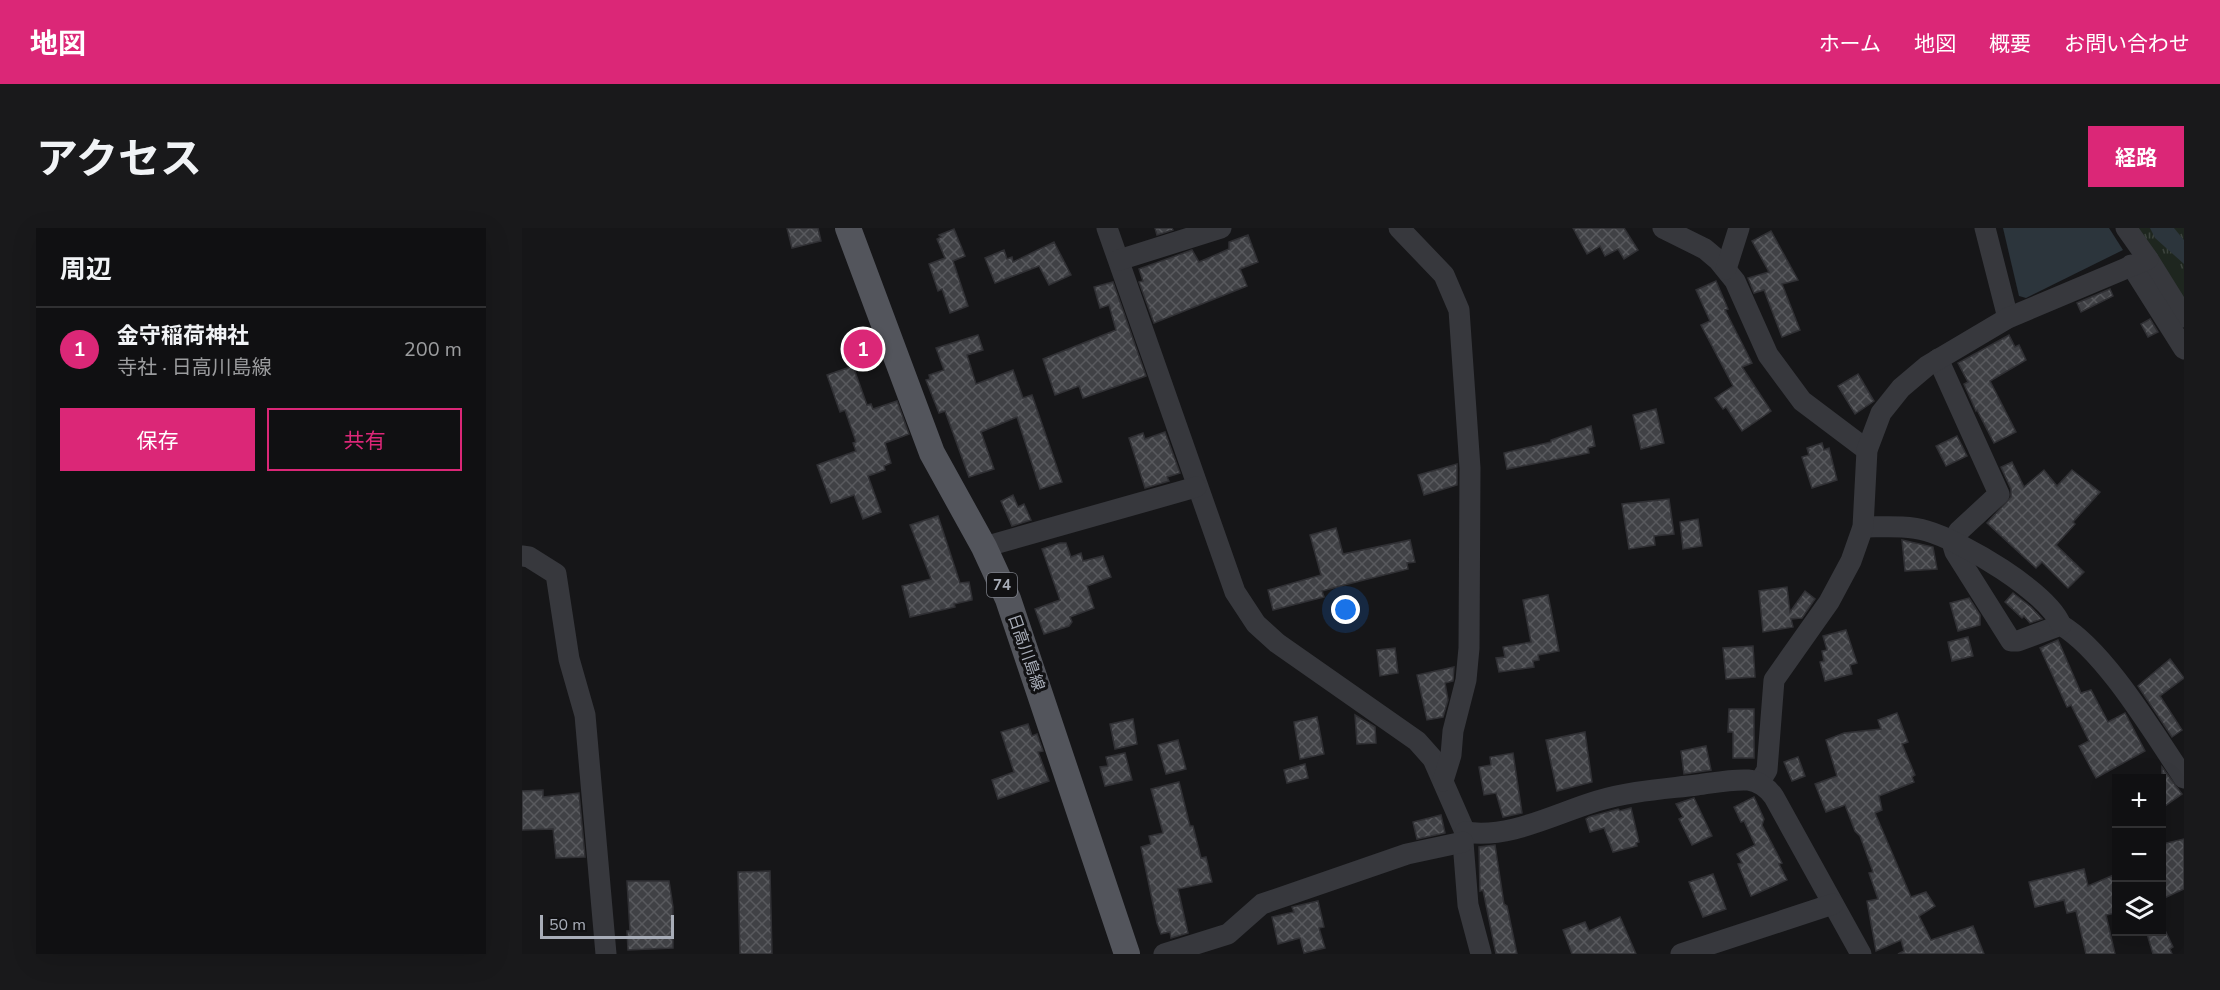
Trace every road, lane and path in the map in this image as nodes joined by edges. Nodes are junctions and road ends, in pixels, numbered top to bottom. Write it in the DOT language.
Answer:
graph roads {
  1 [pos="848,228"];
  2 [pos="1107,228"];
  3 [pos="1221,228"];
  4 [pos="1399,228"];
  5 [pos="1663,228"];
  6 [pos="1739,228"];
  7 [pos="1985,228"];
  8 [pos="2126,228"];
  9 [pos="1119,260"];
  10 [pos="2140,262"];
  11 [pos="1726,269"];
  12 [pos="2184,317"];
  13 [pos="2008,318"];
  14 [pos="2184,349"];
  15 [pos="1938,359"];
  16 [pos="1867,450"];
  17 [pos="1196,486"];
  18 [pos="1863,527"];
  19 [pos="1952,542"];
  20 [pos="984,547"];
  21 [pos="522,556"];
  22 [pos="2061,625"];
  23 [pos="2184,778"];
  24 [pos="1443,781"];
  25 [pos="1759,783"];
  26 [pos="1464,837"];
  27 [pos="1833,904"];
  28 [pos="606,954"];
  29 [pos="1127,954"];
  30 [pos="1164,954"];
  31 [pos="1481,954"];
  32 [pos="1681,954"];
  33 [pos="1861,954"];
  1 -- 20 [label="main road, 日高川島線 / 74"];
  2 -- 9 [label="street"];
  3 -- 9 [label="street"];
  4 -- 24 [label="street"];
  5 -- 11 [label="street"];
  6 -- 11 [label="street"];
  7 -- 13 [label="street"];
  8 -- 10 [label="street"];
  9 -- 17 [label="street"];
  10 -- 12 [label="street"];
  10 -- 13 [label="street"];
  10 -- 14 [label="street"];
  11 -- 16 [label="street"];
  13 -- 15 [label="street"];
  15 -- 16 [label="street"];
  15 -- 19 [label="street"];
  16 -- 18 [label="street"];
  17 -- 20 [label="street"];
  17 -- 24 [label="street"];
  18 -- 19 [label="street"];
  18 -- 25 [label="street"];
  19 -- 22 [label="street"];
  19 -- 22 [label="street"];
  20 -- 29 [label="main road, 日高川島線 / 74"];
  21 -- 28 [label="street"];
  22 -- 23 [label="street"];
  24 -- 26 [label="street"];
  25 -- 26 [label="street"];
  25 -- 27 [label="street"];
  26 -- 30 [label="street"];
  26 -- 31 [label="street"];
  27 -- 32 [label="street"];
  27 -- 33 [label="street"];
}
